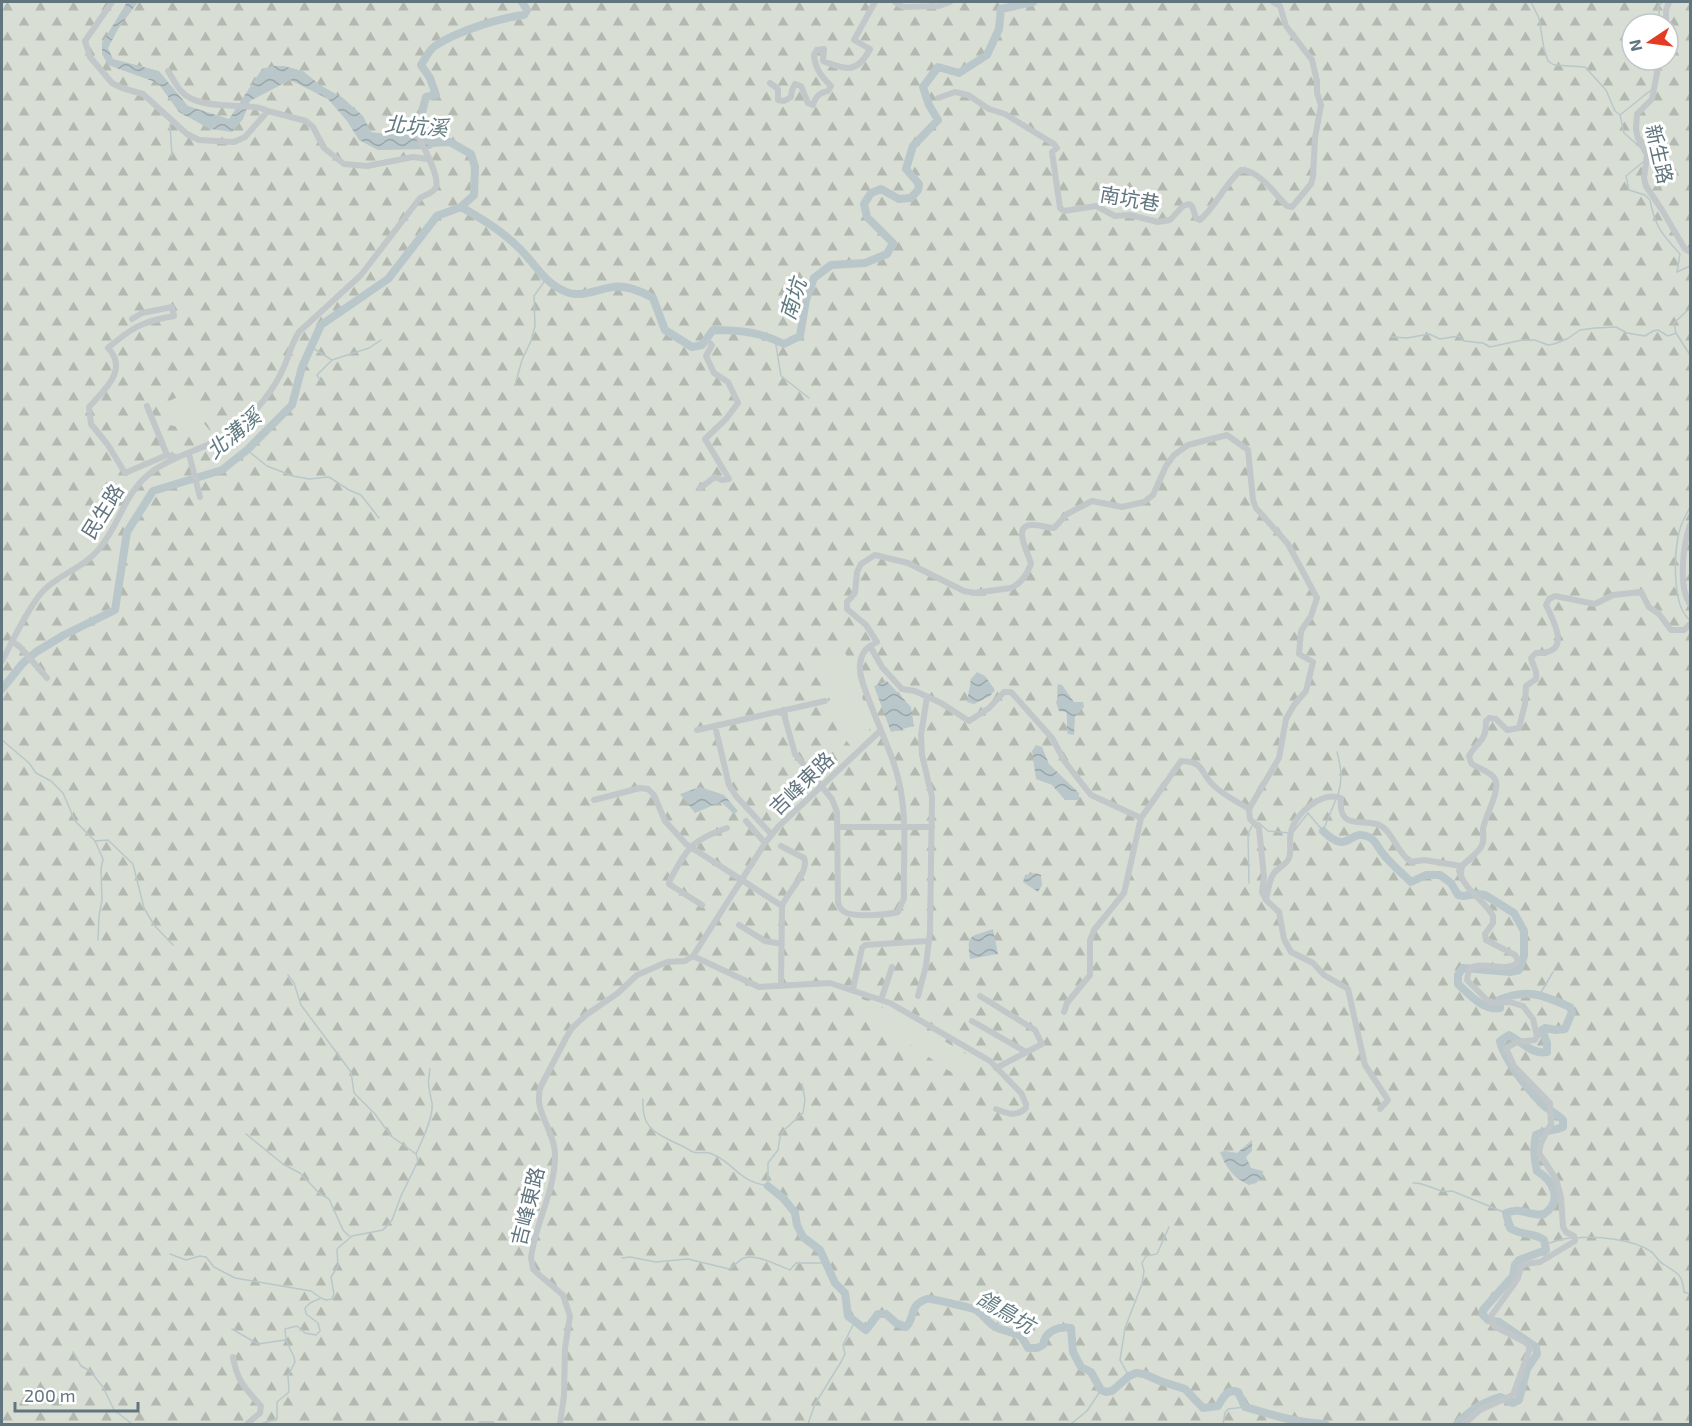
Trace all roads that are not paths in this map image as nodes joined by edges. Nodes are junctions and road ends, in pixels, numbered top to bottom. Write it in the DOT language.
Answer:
graph roads {
  1 [pos="112,2"];
  2 [pos="875,2"];
  3 [pos="895,2"];
  4 [pos="950,2"];
  5 [pos="1273,2"];
  6 [pos="168,71"];
  7 [pos="1658,72"];
  8 [pos="771,83"];
  9 [pos="939,98"];
  10 [pos="268,111"];
  11 [pos="416,132"];
  12 [pos="427,156"];
  13 [pos="1690,252"];
  14 [pos="132,319"];
  15 [pos="709,342"];
  16 [pos="147,406"];
  17 [pos="189,454"];
  18 [pos="167,455"];
  19 [pos="177,458"];
  20 [pos="700,488"];
  21 [pos="199,495"];
  22 [pos="1690,525"];
  23 [pos="1690,604"];
  24 [pos="1690,624"];
  25 [pos="12,641"];
  26 [pos="870,646"];
  27 [pos="2,661"];
  28 [pos="46,676"];
  29 [pos="927,697"];
  30 [pos="825,701"];
  31 [pos="783,711"];
  32 [pos="716,726"];
  33 [pos="697,730"];
  34 [pos="880,731"];
  35 [pos="821,785"];
  36 [pos="594,800"];
  37 [pos="1249,809"];
  38 [pos="1141,818"];
  39 [pos="746,821"];
  40 [pos="903,826"];
  41 [pos="838,827"];
  42 [pos="932,827"];
  43 [pos="727,828"];
  44 [pos="772,835"];
  45 [pos="765,843"];
  46 [pos="781,846"];
  47 [pos="690,847"];
  48 [pos="1461,866"];
  49 [pos="742,880"];
  50 [pos="1266,900"];
  51 [pos="702,905"];
  52 [pos="782,906"];
  53 [pos="739,925"];
  54 [pos="928,941"];
  55 [pos="782,944"];
  56 [pos="693,956"];
  57 [pos="892,967"];
  58 [pos="781,986"];
  59 [pos="853,989"];
  60 [pos="918,996"];
  61 [pos="980,996"];
  62 [pos="881,1000"];
  63 [pos="1064,1012"];
  64 [pos="972,1021"];
  65 [pos="1026,1053"];
  66 [pos="996,1068"];
  67 [pos="996,1109"];
  68 [pos="1380,1109"];
  69 [pos="233,1357"];
  70 [pos="247,1425"];
  71 [pos="481,1425"];
  72 [pos="492,1425"];
  73 [pos="561,1425"];
  74 [pos="1464,1425"];
  1 -- 10 [label="street"];
  2 -- 8 [label="street"];
  3 -- 4 [label="street"];
  5 -- 9 [label="street, 南坑巷"];
  6 -- 10 [label="street"];
  7 -- 13 [label="street, 新生路"];
  10 -- 12 [label="street"];
  11 -- 12 [label="street"];
  12 -- 17 [label="street, 民生路"];
  14 -- 18 [label="street"];
  15 -- 20 [label="street"];
  16 -- 18 [label="street"];
  17 -- 19 [label="street, 民生路"];
  17 -- 21 [label="street"];
  18 -- 19 [label="street"];
  19 -- 25 [label="street, 民生路"];
  22 -- 23 [label="street"];
  24 -- 48 [label="street"];
  25 -- 27 [label="street, 民生路"];
  25 -- 28 [label="street"];
  26 -- 29 [label="street"];
  26 -- 34 [label="street"];
  26 -- 37 [label="street"];
  29 -- 38 [label="street"];
  29 -- 42 [label="street"];
  30 -- 31 [label="street"];
  31 -- 32 [label="street"];
  31 -- 35 [label="street"];
  32 -- 33 [label="street"];
  32 -- 44 [label="street"];
  34 -- 35 [label="street, 吉峰東路"];
  34 -- 40 [label="street"];
  35 -- 41 [label="street"];
  35 -- 44 [label="street, 吉峰東路"];
  36 -- 47 [label="street"];
  37 -- 38 [label="street"];
  37 -- 50 [label="street"];
  38 -- 63 [label="street"];
  39 -- 45 [label="street"];
  40 -- 41 [label="street"];
  40 -- 41 [label="street"];
  40 -- 42 [label="street"];
  42 -- 54 [label="street"];
  43 -- 47 [label="street"];
  44 -- 45 [label="street, 吉峰東路"];
  45 -- 49 [label="street, 吉峰東路"];
  46 -- 52 [label="street"];
  47 -- 49 [label="street"];
  47 -- 51 [label="street"];
  48 -- 50 [label="street"];
  48 -- 74 [label="street"];
  49 -- 52 [label="street"];
  49 -- 56 [label="street, 吉峰東路"];
  50 -- 68 [label="street"];
  52 -- 55 [label="street"];
  53 -- 55 [label="street"];
  54 -- 59 [label="street"];
  54 -- 60 [label="street"];
  55 -- 58 [label="street"];
  56 -- 58 [label="street"];
  56 -- 73 [label="street, 吉峰東路"];
  57 -- 62 [label="street"];
  58 -- 59 [label="street"];
  59 -- 62 [label="street"];
  61 -- 65 [label="street"];
  62 -- 66 [label="street"];
  64 -- 65 [label="street"];
  65 -- 66 [label="street"];
  66 -- 67 [label="street"];
  69 -- 70 [label="street"];
  71 -- 72 [label="street"];
}
